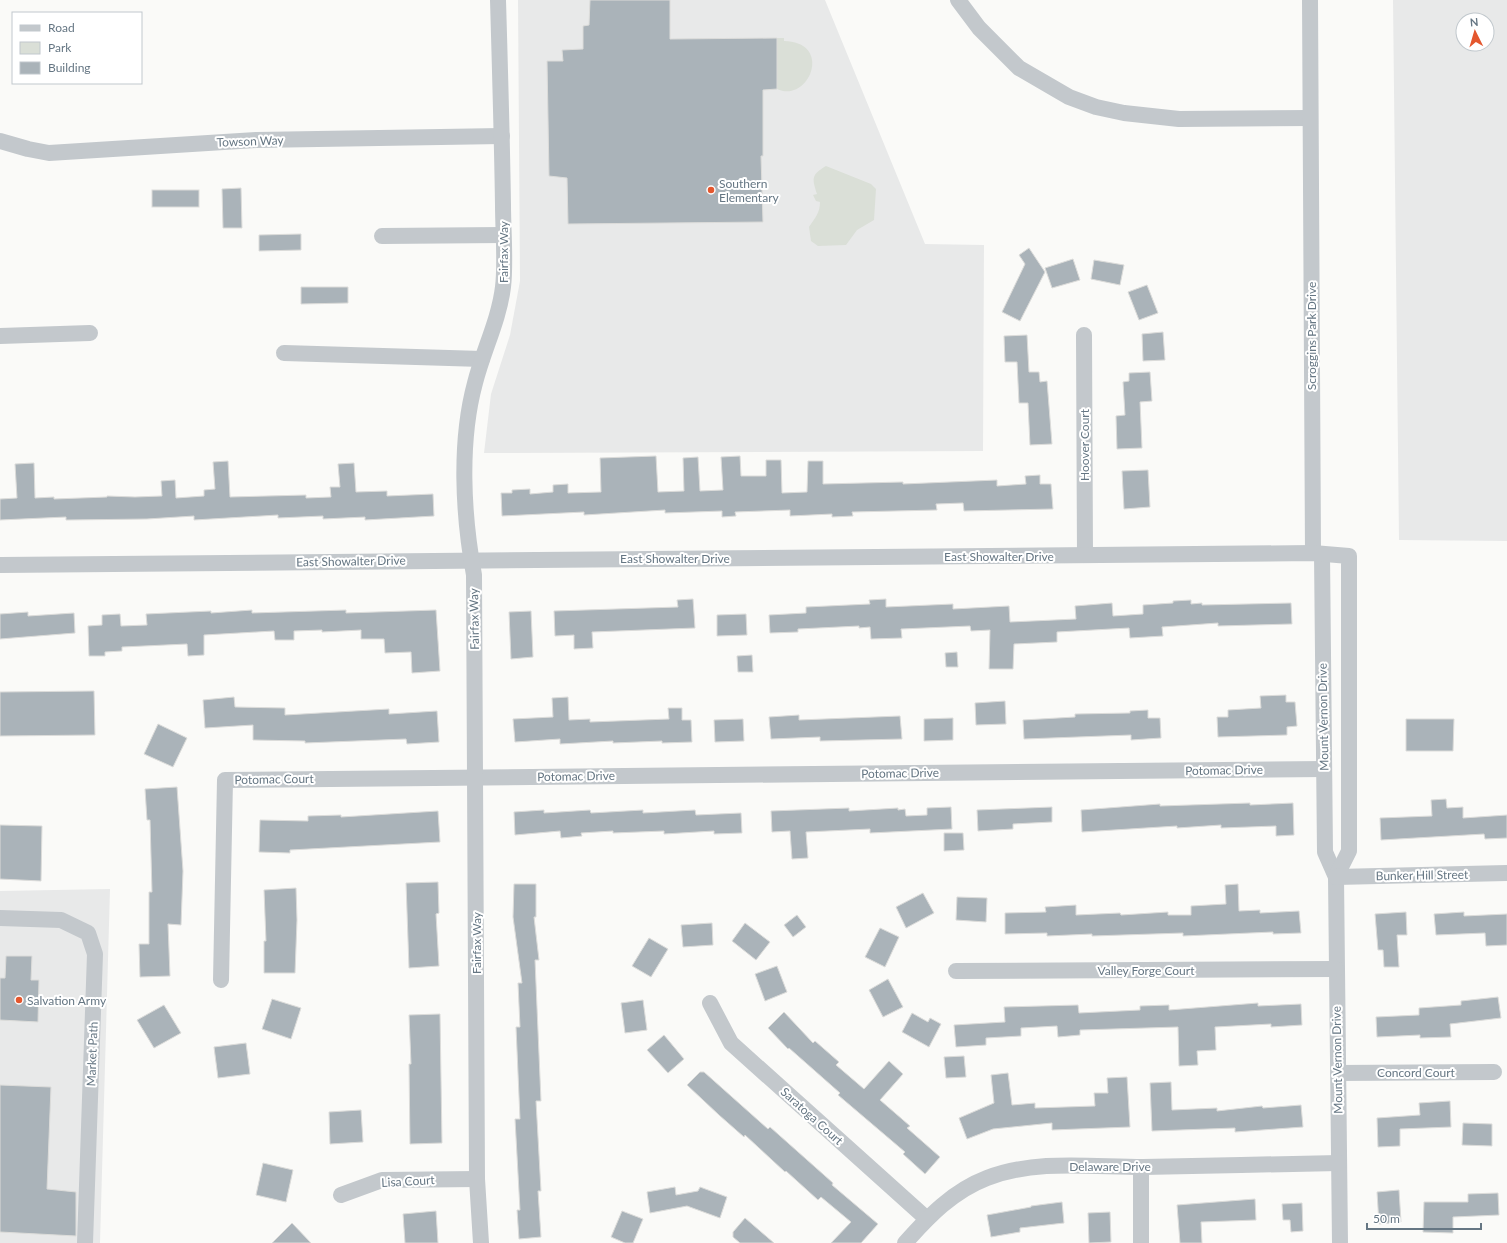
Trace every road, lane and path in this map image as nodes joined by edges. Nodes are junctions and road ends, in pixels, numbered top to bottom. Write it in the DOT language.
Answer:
graph roads {
  1 [pos="498,0"];
  2 [pos="958,0"];
  3 [pos="1310,0"];
  4 [pos="1310,118"];
  5 [pos="502,136"];
  6 [pos="0,141"];
  7 [pos="503,235"];
  8 [pos="382,236"];
  9 [pos="90,333"];
  10 [pos="1084,335"];
  11 [pos="0,336"];
  12 [pos="284,353"];
  13 [pos="482,358"];
  14 [pos="1318,554"];
  15 [pos="1085,555"];
  16 [pos="1349,556"];
  17 [pos="471,560"];
  18 [pos="0,565"];
  19 [pos="1324,769"];
  20 [pos="476,777"];
  21 [pos="1507,873"];
  22 [pos="1336,877"];
  23 [pos="0,918"];
  24 [pos="1336,969"];
  25 [pos="956,971"];
  26 [pos="221,980"];
  27 [pos="710,1003"];
  28 [pos="1494,1072"];
  29 [pos="1338,1073"];
  30 [pos="1339,1163"];
  31 [pos="1142,1167"];
  32 [pos="477,1178"];
  33 [pos="341,1195"];
  34 [pos="926,1219"];
  35 [pos="85,1243"];
  36 [pos="481,1243"];
  37 [pos="905,1243"];
  38 [pos="1141,1243"];
  39 [pos="1340,1243"];
  1 -- 5 [label="street, Fairfax Way"];
  2 -- 4 [label="street"];
  3 -- 4 [label="street, Scroggins Park Drive"];
  4 -- 14 [label="street, Scroggins Park Drive"];
  5 -- 6 [label="street, Towson Way"];
  5 -- 7 [label="street, Fairfax Way"];
  7 -- 8 [label="street"];
  7 -- 13 [label="street, Fairfax Way"];
  9 -- 11 [label="street"];
  10 -- 15 [label="street, Hoover Court"];
  12 -- 13 [label="street"];
  13 -- 17 [label="street, Fairfax Way"];
  14 -- 15 [label="street, East Showalter Drive"];
  14 -- 16 [label="street, East Showalter Drive"];
  14 -- 19 [label="street, Mount Vernon Drive"];
  15 -- 17 [label="street, East Showalter Drive"];
  16 -- 22 [label="street, Mount Vernon Drive"];
  17 -- 18 [label="street, East Showalter Drive"];
  17 -- 20 [label="street, Fairfax Way"];
  19 -- 20 [label="street, Potomac Drive"];
  19 -- 22 [label="street, Mount Vernon Drive"];
  20 -- 26 [label="street, Potomac Court"];
  20 -- 32 [label="street, Fairfax Way"];
  21 -- 22 [label="street, Bunker Hill Street"];
  22 -- 24 [label="street, Mount Vernon Drive"];
  23 -- 35 [label="street, Market Path"];
  24 -- 25 [label="street, Valley Forge Court"];
  24 -- 29 [label="street, Mount Vernon Drive"];
  27 -- 34 [label="street, Saratoga Court"];
  28 -- 29 [label="street, Concord Court"];
  29 -- 30 [label="street, Mount Vernon Drive"];
  30 -- 31 [label="street, Delaware Drive"];
  30 -- 39 [label="street, Mount Vernon Drive"];
  31 -- 34 [label="street, Delaware Drive"];
  31 -- 38 [label="street"];
  32 -- 33 [label="street, Lisa Court"];
  32 -- 36 [label="street, Fairfax Way"];
  34 -- 37 [label="street, Delaware Drive"];
}
